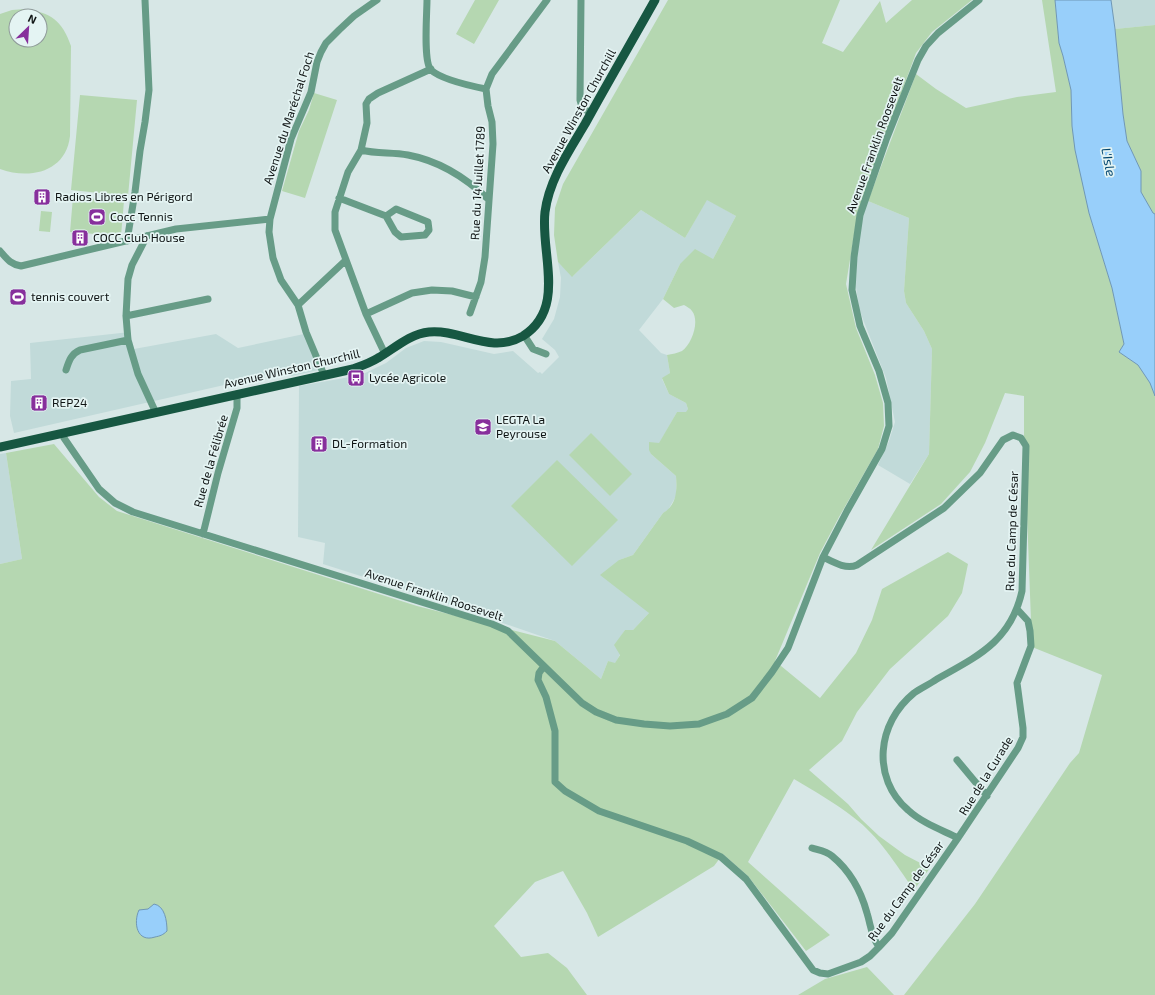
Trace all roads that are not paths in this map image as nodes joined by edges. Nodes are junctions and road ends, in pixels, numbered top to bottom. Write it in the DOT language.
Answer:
graph roads {
  1 [pos="144,0"];
  2 [pos="377,0"];
  3 [pos="428,0"];
  4 [pos="546,0"];
  5 [pos="581,0"];
  6 [pos="655,0"];
  7 [pos="979,0"];
  8 [pos="431,69"];
  9 [pos="486,89"];
  10 [pos="590,114"];
  11 [pos="361,150"];
  12 [pos="339,198"];
  13 [pos="488,199"];
  14 [pos="386,216"];
  15 [pos="270,219"];
  16 [pos="147,236"];
  17 [pos="127,240"];
  18 [pos="0,251"];
  19 [pos="346,260"];
  20 [pos="476,297"];
  21 [pos="208,299"];
  22 [pos="298,305"];
  23 [pos="470,313"];
  24 [pos="366,314"];
  25 [pos="126,316"];
  26 [pos="524,335"];
  27 [pos="128,340"];
  28 [pos="385,354"];
  29 [pos="546,354"];
  30 [pos="66,370"];
  31 [pos="324,375"];
  32 [pos="237,394"];
  33 [pos="156,412"];
  34 [pos="63,433"];
  35 [pos="0,447"];
  36 [pos="203,534"];
  37 [pos="823,557"];
  38 [pos="1017,609"];
  39 [pos="544,666"];
  40 [pos="957,760"];
  41 [pos="987,796"];
  42 [pos="958,838"];
  43 [pos="812,848"];
  44 [pos="879,948"];
  1 -- 17 [label="street"];
  2 -- 15 [label="street, Avenue du Maréchal Foch"];
  3 -- 8 [label="street"];
  4 -- 9 [label="street"];
  5 -- 10 [label="street"];
  6 -- 10 [label="main road, Avenue Winston Churchill"];
  7 -- 37 [label="street, Avenue Franklin Roosevelt"];
  8 -- 9 [label="street"];
  8 -- 11 [label="street"];
  9 -- 13 [label="street, Rue du 14 Juillet 1789"];
  10 -- 26 [label="main road, Avenue Winston Churchill"];
  11 -- 12 [label="street"];
  11 -- 13 [label="street"];
  12 -- 14 [label="street"];
  12 -- 19 [label="street"];
  13 -- 20 [label="street, Rue du 14 Juillet 1789"];
  14 -- 14 [label="street"];
  15 -- 16 [label="street"];
  15 -- 22 [label="street, Avenue du Maréchal Foch"];
  16 -- 17 [label="street"];
  16 -- 25 [label="street"];
  17 -- 18 [label="street"];
  19 -- 22 [label="street"];
  19 -- 24 [label="street"];
  20 -- 23 [label="street, Rue du 14 Juillet 1789"];
  20 -- 24 [label="street"];
  21 -- 25 [label="street"];
  22 -- 31 [label="street, Avenue du Maréchal Foch"];
  24 -- 28 [label="street"];
  25 -- 27 [label="street"];
  26 -- 28 [label="main road, Avenue Winston Churchill"];
  26 -- 29 [label="street"];
  27 -- 30 [label="street"];
  27 -- 33 [label="street"];
  28 -- 31 [label="main road, Avenue Winston Churchill"];
  31 -- 32 [label="main road, Avenue Winston Churchill"];
  32 -- 33 [label="main road, Avenue Winston Churchill"];
  32 -- 36 [label="street, Rue de la Félibrée"];
  33 -- 34 [label="main road, Avenue Winston Churchill"];
  34 -- 35 [label="main road, Avenue Winston Churchill"];
  34 -- 36 [label="street, Avenue Franklin Roosevelt"];
  36 -- 39 [label="street, Avenue Franklin Roosevelt"];
  37 -- 38 [label="street, Rue du Camp de César"];
  37 -- 39 [label="street, Avenue Franklin Roosevelt"];
  38 -- 41 [label="street, Rue de la Curade"];
  38 -- 42 [label="street, Rue du Camp de César"];
  39 -- 44 [label="street, Rue du Camp de César"];
  40 -- 41 [label="street"];
  41 -- 42 [label="street, Rue de la Curade"];
  42 -- 44 [label="street, Rue du Camp de César"];
  43 -- 44 [label="street"];
}
